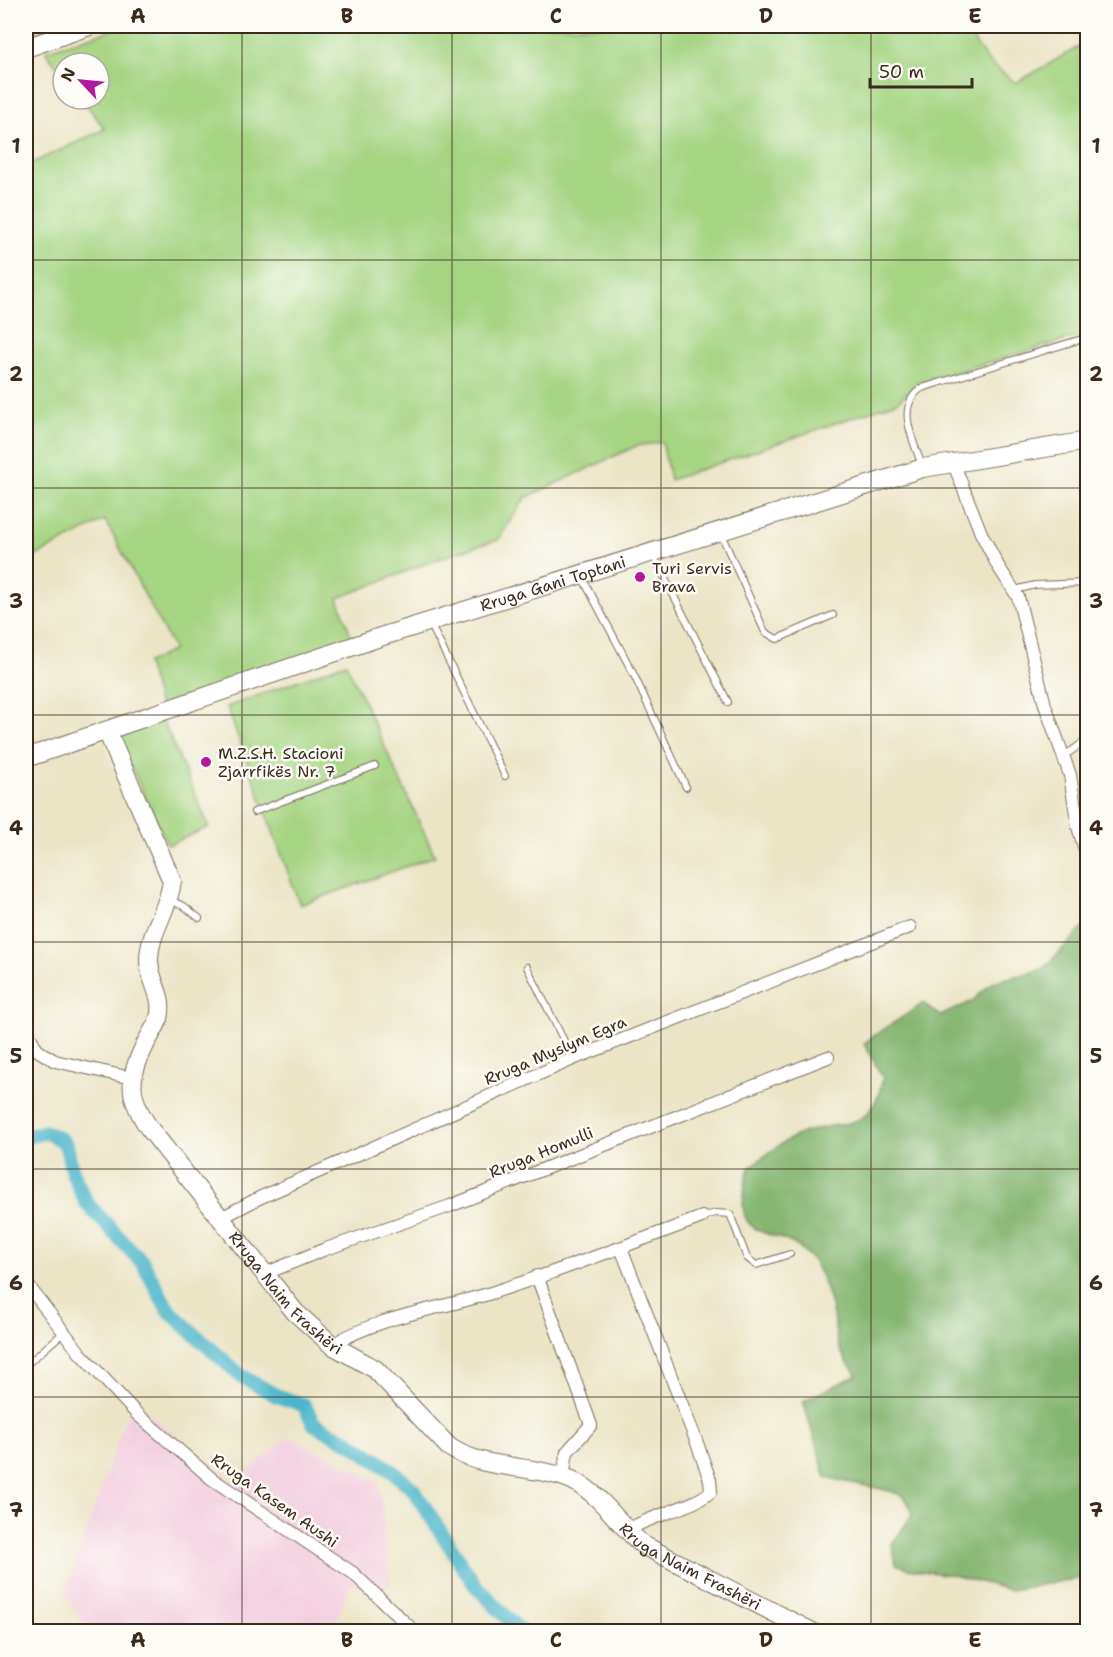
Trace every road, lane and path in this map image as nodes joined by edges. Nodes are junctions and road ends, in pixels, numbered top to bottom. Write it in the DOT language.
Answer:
graph roads {
  1 [pos="89,26"];
  2 [pos="26,48"];
  3 [pos="1088,337"];
  4 [pos="1088,441"];
  5 [pos="953,462"];
  6 [pos="922,468"];
  7 [pos="719,531"];
  8 [pos="651,552"];
  9 [pos="580,574"];
  10 [pos="1088,583"];
  11 [pos="1015,590"];
  12 [pos="833,615"];
  13 [pos="430,622"];
  14 [pos="728,702"];
  15 [pos="107,731"];
  16 [pos="1088,739"];
  17 [pos="1063,754"];
  18 [pos="26,758"];
  19 [pos="375,765"];
  20 [pos="505,776"];
  21 [pos="686,787"];
  22 [pos="254,812"];
  23 [pos="1088,859"];
  24 [pos="169,900"];
  25 [pos="199,918"];
  26 [pos="910,927"];
  27 [pos="527,967"];
  28 [pos="26,1029"];
  29 [pos="828,1057"];
  30 [pos="573,1059"];
  31 [pos="131,1078"];
  32 [pos="702,1217"];
  33 [pos="219,1219"];
  34 [pos="621,1248"];
  35 [pos="790,1254"];
  36 [pos="264,1274"];
  37 [pos="537,1276"];
  38 [pos="26,1283"];
  39 [pos="63,1333"];
  40 [pos="332,1345"];
  41 [pos="26,1365"];
  42 [pos="563,1477"];
  43 [pos="626,1532"];
  44 [pos="415,1632"];
  45 [pos="812,1632"];
  1 -- 2 [label="street"];
  3 -- 6 [label="lane"];
  4 -- 5 [label="street, Rruga Gani Toptani"];
  5 -- 6 [label="street, Rruga Gani Toptani"];
  5 -- 11 [label="street"];
  6 -- 7 [label="street, Rruga Gani Toptani"];
  7 -- 8 [label="street, Rruga Gani Toptani"];
  7 -- 12 [label="lane"];
  8 -- 9 [label="street, Rruga Gani Toptani"];
  8 -- 14 [label="lane"];
  9 -- 13 [label="street, Rruga Gani Toptani"];
  9 -- 21 [label="lane"];
  10 -- 11 [label="lane"];
  11 -- 17 [label="street"];
  13 -- 15 [label="street, Rruga Gani Toptani"];
  13 -- 20 [label="lane"];
  15 -- 18 [label="street, Rruga Gani Toptani"];
  15 -- 24 [label="street"];
  16 -- 17 [label="lane"];
  17 -- 23 [label="street"];
  19 -- 22 [label="lane"];
  24 -- 25 [label="lane"];
  24 -- 31 [label="street"];
  26 -- 30 [label="street, Rruga Myslym Egra"];
  27 -- 30 [label="lane"];
  28 -- 31 [label="street"];
  29 -- 36 [label="street, Rruga Homulli"];
  30 -- 33 [label="street, Rruga Myslym Egra"];
  31 -- 33 [label="street, Rruga Naim Frashëri"];
  32 -- 34 [label="street"];
  32 -- 35 [label="lane"];
  33 -- 36 [label="street, Rruga Naim Frashëri"];
  34 -- 37 [label="street"];
  34 -- 43 [label="street"];
  36 -- 40 [label="street, Rruga Naim Frashëri"];
  37 -- 40 [label="street"];
  37 -- 42 [label="street"];
  38 -- 39 [label="street, Rruga Kasem Aushi"];
  39 -- 41 [label="lane"];
  39 -- 44 [label="street, Rruga Kasem Aushi"];
  40 -- 42 [label="street, Rruga Naim Frashëri"];
  42 -- 43 [label="street, Rruga Naim Frashëri"];
  43 -- 45 [label="street, Rruga Naim Frashëri"];
}
